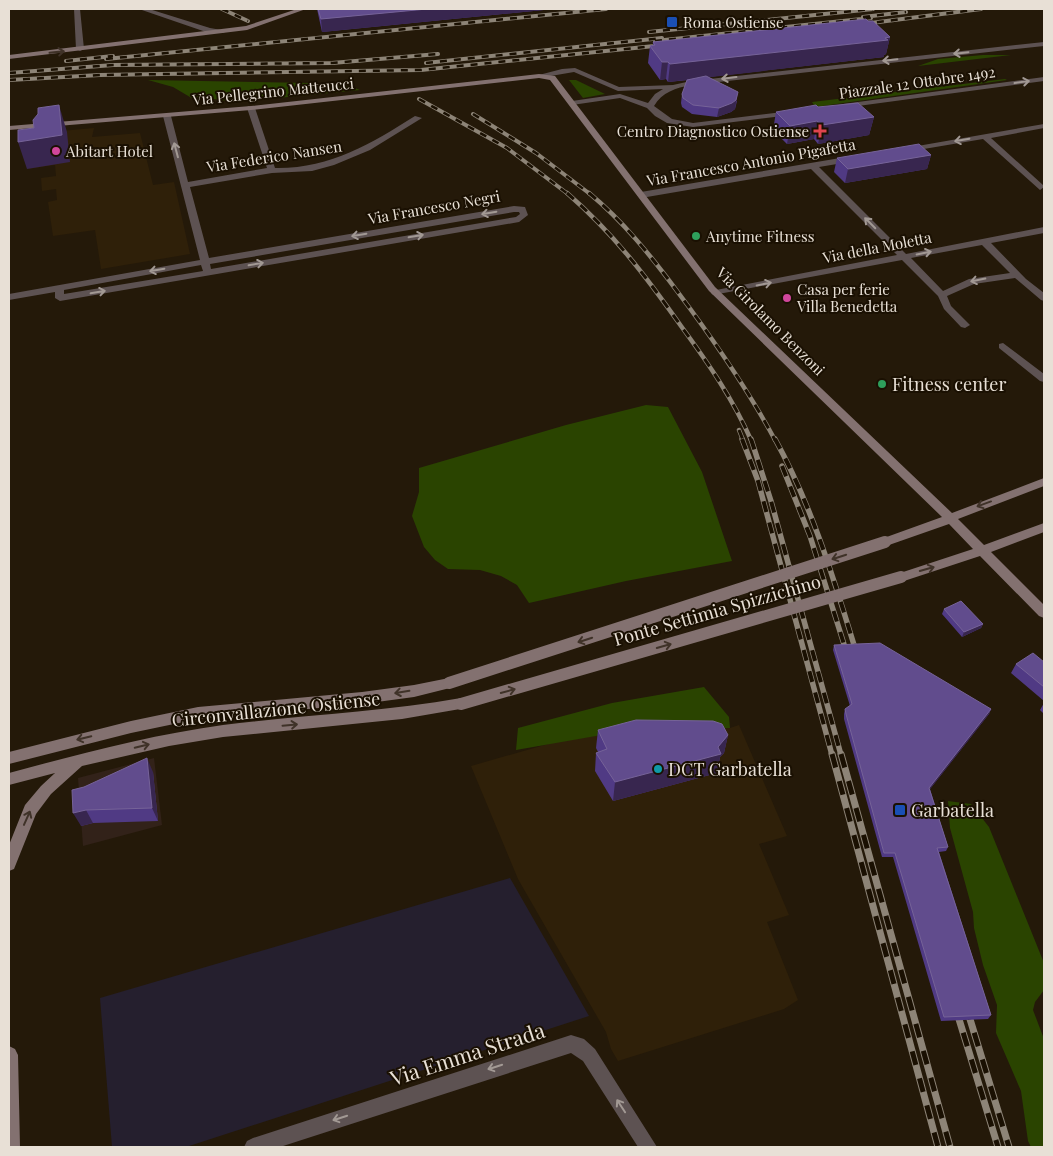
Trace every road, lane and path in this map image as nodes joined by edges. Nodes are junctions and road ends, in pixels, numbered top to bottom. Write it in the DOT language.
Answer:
graph roads {
  1 [pos="77,9"];
  2 [pos="142,9"];
  3 [pos="303,9"];
  4 [pos="223,31"];
  5 [pos="1044,44"];
  6 [pos="80,49"];
  7 [pos="9,57"];
  8 [pos="539,76"];
  9 [pos="1044,79"];
  10 [pos="678,86"];
  11 [pos="620,96"];
  12 [pos="572,103"];
  13 [pos="650,106"];
  14 [pos="835,107"];
  15 [pos="251,108"];
  16 [pos="798,112"];
  17 [pos="167,116"];
  18 [pos="418,118"];
  19 [pos="1044,126"];
  20 [pos="9,128"];
  21 [pos="984,136"];
  22 [pos="898,151"];
  23 [pos="860,158"];
  24 [pos="813,166"];
  25 [pos="272,170"];
  26 [pos="185,185"];
  27 [pos="1040,187"];
  28 [pos="640,195"];
  29 [pos="1044,230"];
  30 [pos="984,241"];
  31 [pos="904,257"];
  32 [pos="205,262"];
  33 [pos="208,272"];
  34 [pos="1017,275"];
  35 [pos="59,288"];
  36 [pos="716,293"];
  37 [pos="942,295"];
  38 [pos="9,297"];
  39 [pos="1044,298"];
  40 [pos="966,325"];
  41 [pos="1003,346"];
  42 [pos="1044,379"];
  43 [pos="1044,482"];
  44 [pos="950,519"];
  45 [pos="1044,527"];
  46 [pos="982,551"];
  47 [pos="1044,614"];
  48 [pos="450,683"];
  49 [pos="460,704"];
  50 [pos="9,758"];
  51 [pos="78,761"];
  52 [pos="9,779"];
  53 [pos="9,864"];
  54 [pos="9,1055"];
  55 [pos="11,1147"];
  56 [pos="253,1147"];
  57 [pos="648,1147"];
  1 -- 6 [label="street"];
  2 -- 4 [label="street"];
  3 -- 4 [label="street"];
  4 -- 6 [label="street"];
  5 -- 10 [label="street, Piazzale 12 Ottobre 1492, one-way"];
  7 -- 6 [label="street, one-way"];
  8 -- 10 [label="street, Piazzale 12 Ottobre 1492"];
  8 -- 11 [label="street"];
  8 -- 12 [label="street, Via Girolamo Benzoni"];
  8 -- 15 [label="street, Via Pellegrino Matteucci"];
  14 -- 9 [label="street, Piazzale 12 Ottobre 1492, one-way"];
  10 -- 13 [label="street, Piazzale 12 Ottobre 1492"];
  11 -- 12 [label="street"];
  11 -- 13 [label="street"];
  12 -- 28 [label="street, Via Girolamo Benzoni"];
  13 -- 16 [label="street"];
  15 -- 17 [label="street, Via Pellegrino Matteucci"];
  15 -- 25 [label="street"];
  17 -- 20 [label="street, Via Pellegrino Matteucci"];
  26 -- 17 [label="street, one-way"];
  18 -- 25 [label="street, Via Federico Nansen"];
  19 -- 21 [label="street"];
  21 -- 22 [label="street, one-way"];
  21 -- 27 [label="street"];
  23 -- 24 [label="street, Via Francesco Antonio Pigafetta"];
  24 -- 28 [label="street, Via Francesco Antonio Pigafetta"];
  31 -- 24 [label="street, one-way"];
  25 -- 26 [label="street, Via Federico Nansen"];
  26 -- 32 [label="street"];
  28 -- 36 [label="street, Via Girolamo Benzoni"];
  29 -- 30 [label="street, Via della Moletta"];
  31 -- 30 [label="street, Via della Moletta, one-way"];
  30 -- 34 [label="street"];
  36 -- 31 [label="street, Via della Moletta, one-way"];
  31 -- 37 [label="street"];
  32 -- 33 [label="street"];
  33 -- 32 [label="street, Via Francesco Negri, one-way"];
  32 -- 35 [label="street, Via Francesco Negri, one-way"];
  35 -- 33 [label="street, Via Francesco Negri, one-way"];
  34 -- 37 [label="street, one-way"];
  34 -- 39 [label="street"];
  35 -- 38 [label="street, Via Francesco Negri"];
  36 -- 44 [label="street, Via Girolamo Benzoni"];
  37 -- 40 [label="street"];
  41 -- 42 [label="street"];
  43 -- 44 [label="street, one-way"];
  44 -- 46 [label="street, Via Girolamo Benzoni"];
  44 -- 48 [label="street, Ponte Settimia Spizzichino, one-way, bridge"];
  45 -- 46 [label="street"];
  46 -- 47 [label="street, Via Girolamo Benzoni"];
  49 -- 46 [label="street, Ponte Settimia Spizzichino, one-way, bridge"];
  48 -- 50 [label="street, Circonvallazione Ostiense, one-way"];
  51 -- 49 [label="street, Circonvallazione Ostiense, one-way"];
  51 -- 52 [label="street, Circonvallazione Ostiense"];
  53 -- 51 [label="street, one-way"];
  54 -- 55 [label="street"];
  57 -- 56 [label="street, Via Emma Strada, one-way"];
}
